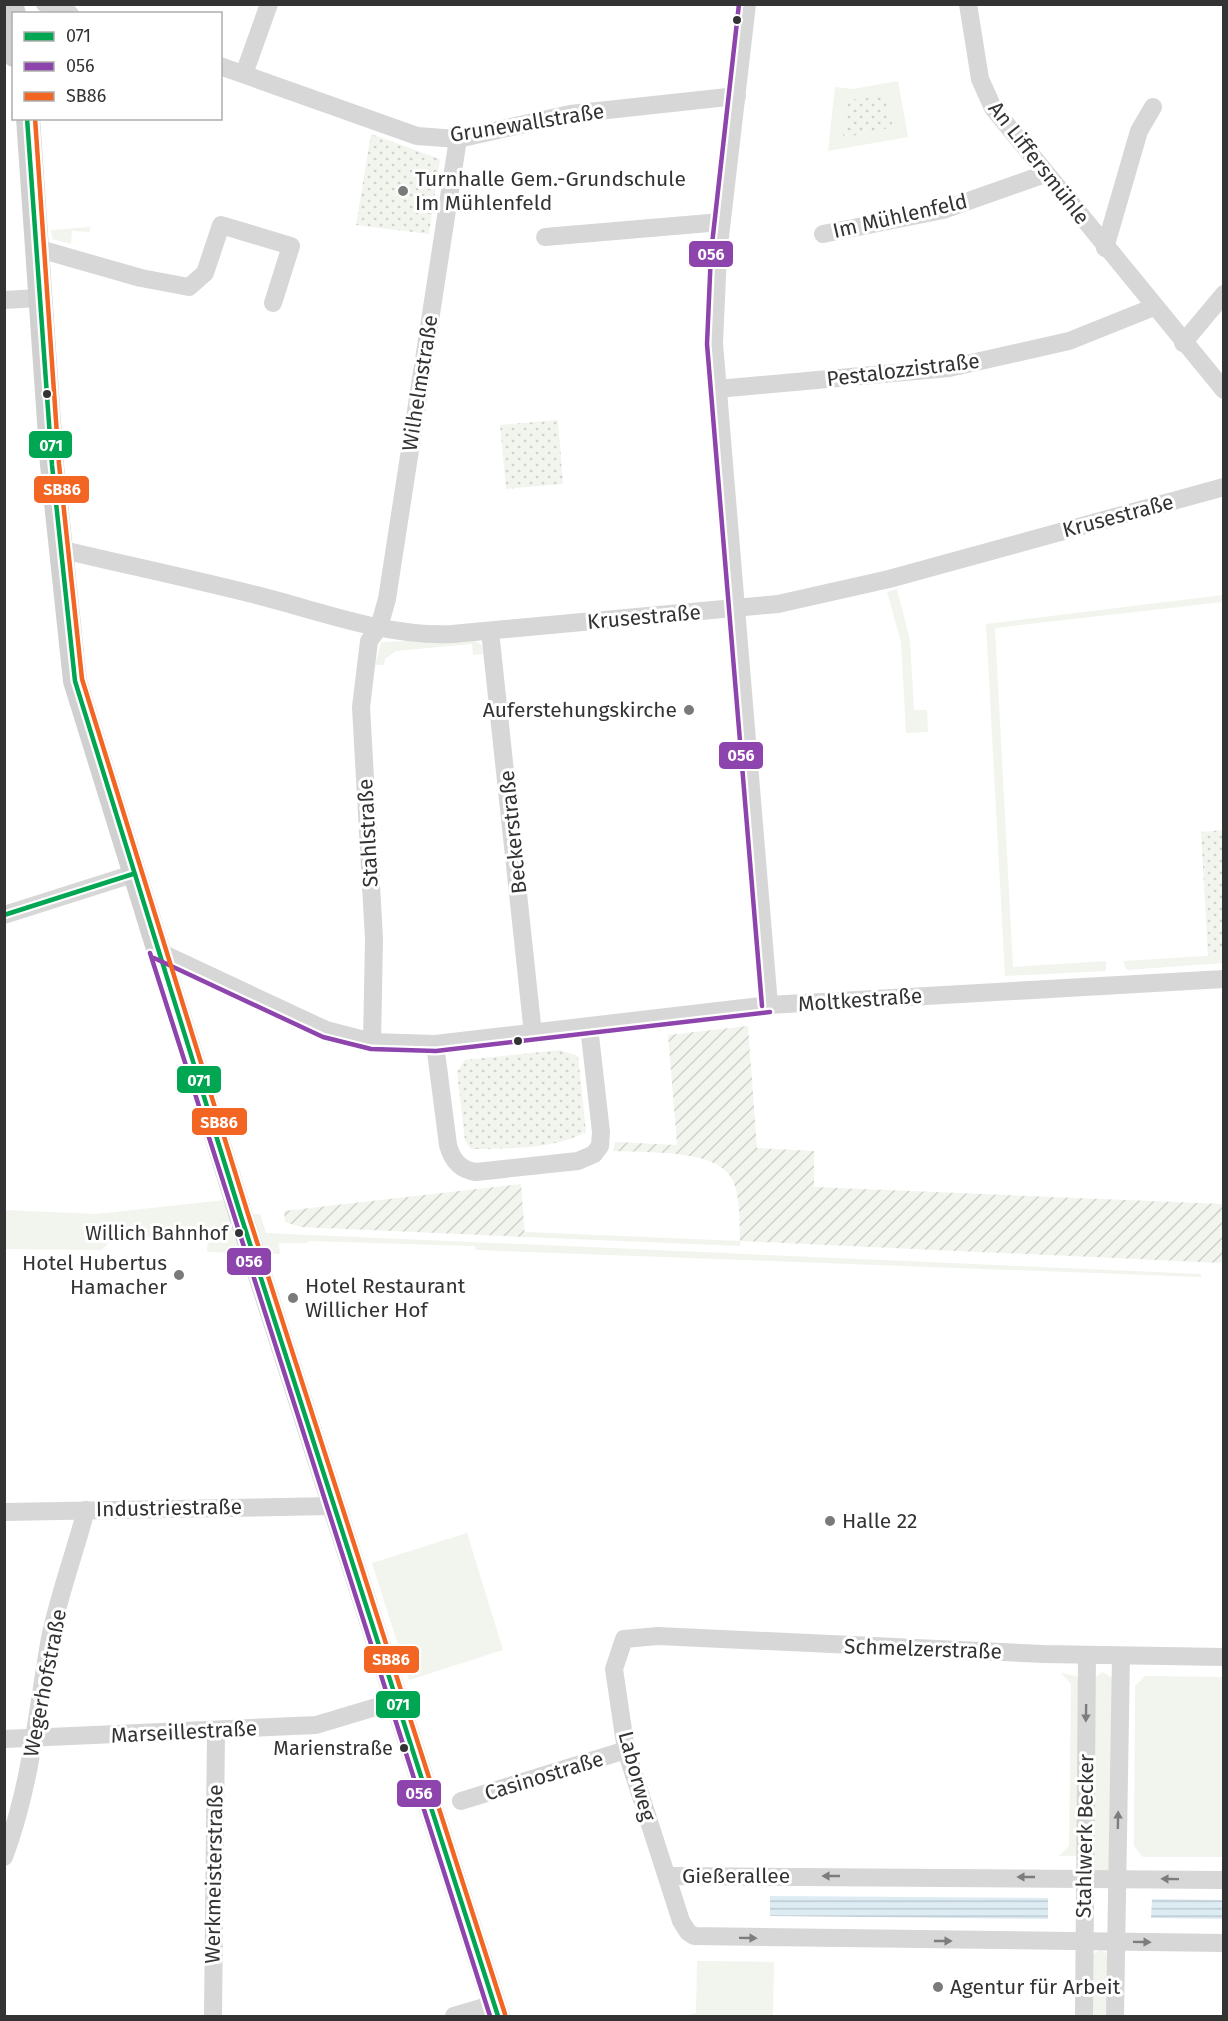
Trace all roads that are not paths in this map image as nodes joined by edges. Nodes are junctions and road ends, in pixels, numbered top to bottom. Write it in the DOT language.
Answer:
graph roads {
  1 [pos="45,4"];
  2 [pos="268,4"];
  3 [pos="747,4"];
  4 [pos="968,4"];
  5 [pos="65,12"];
  6 [pos="4,27"];
  7 [pos="12,49"];
  8 [pos="222,67"];
  9 [pos="244,74"];
  10 [pos="737,96"];
  11 [pos="1153,107"];
  12 [pos="28,120"];
  13 [pos="458,139"];
  14 [pos="1045,174"];
  15 [pos="721,222"];
  16 [pos="823,234"];
  17 [pos="545,237"];
  18 [pos="36,248"];
  19 [pos="1105,248"];
  20 [pos="1224,294"];
  21 [pos="39,298"];
  22 [pos="4,300"];
  23 [pos="273,303"];
  24 [pos="1154,307"];
  25 [pos="1183,343"];
  26 [pos="717,389"];
  27 [pos="1224,390"];
  28 [pos="1224,487"];
  29 [pos="59,549"];
  30 [pos="737,609"];
  31 [pos="379,627"];
  32 [pos="490,631"];
  33 [pos="133,874"];
  34 [pos="4,915"];
  35 [pos="157,951"];
  36 [pos="1224,979"];
  37 [pos="769,1005"];
  38 [pos="589,1027"];
  39 [pos="533,1034"];
  40 [pos="372,1042"];
  41 [pos="435,1044"];
  42 [pos="334,1506"];
  43 [pos="87,1510"];
  44 [pos="4,1512"];
  45 [pos="624,1640"];
  46 [pos="1087,1655"];
  47 [pos="1121,1656"];
  48 [pos="1224,1657"];
  49 [pos="396,1701"];
  50 [pos="216,1732"];
  51 [pos="4,1739"];
  52 [pos="35,1739"];
  53 [pos="626,1750"];
  54 [pos="461,1801"];
  55 [pos="4,1857"];
  56 [pos="667,1876"];
  57 [pos="1084,1878"];
  58 [pos="1117,1878"];
  59 [pos="1224,1880"];
  60 [pos="1084,1942"];
  61 [pos="1116,1942"];
  62 [pos="1224,1943"];
  63 [pos="496,2010"];
  64 [pos="213,2016"];
  65 [pos="454,2016"];
  66 [pos="1084,2016"];
  67 [pos="1115,2016"];
  1 -- 5 [label="street"];
  2 -- 9 [label="street"];
  3 -- 10 [label="street"];
  4 -- 14 [label="street, An Liffersmühle"];
  6 -- 7 [label="street"];
  8 -- 9 [label="street, Grunewallstraße"];
  9 -- 13 [label="street, Grunewallstraße"];
  10 -- 13 [label="street, Grunewallstraße"];
  10 -- 15 [label="street"];
  11 -- 19 [label="street, An Liffersmühle"];
  12 -- 18 [label="street"];
  13 -- 31 [label="street, Wilhelmstraße"];
  14 -- 16 [label="street, Im Mühlenfeld"];
  14 -- 19 [label="street, An Liffersmühle"];
  15 -- 17 [label="street"];
  15 -- 26 [label="street"];
  18 -- 21 [label="street"];
  18 -- 23 [label="street"];
  19 -- 24 [label="street, An Liffersmühle"];
  20 -- 25 [label="street"];
  21 -- 22 [label="street"];
  21 -- 29 [label="street"];
  24 -- 25 [label="street, An Liffersmühle"];
  24 -- 26 [label="street, Pestalozzistraße"];
  25 -- 27 [label="street, An Liffersmühle"];
  26 -- 30 [label="street"];
  28 -- 30 [label="street, Krusestraße"];
  29 -- 31 [label="street, Krusestraße"];
  29 -- 33 [label="street"];
  30 -- 32 [label="street, Krusestraße"];
  30 -- 37 [label="street"];
  31 -- 32 [label="street, Krusestraße"];
  31 -- 40 [label="street, Stahlstraße"];
  32 -- 39 [label="street, Beckerstraße"];
  33 -- 34 [label="street"];
  33 -- 35 [label="street"];
  35 -- 40 [label="street, Moltkestraße"];
  35 -- 42 [label="street"];
  36 -- 37 [label="street, Moltkestraße"];
  37 -- 38 [label="street, Moltkestraße"];
  38 -- 39 [label="street, Moltkestraße"];
  38 -- 41 [label="street"];
  39 -- 41 [label="street, Moltkestraße"];
  40 -- 41 [label="street, Moltkestraße"];
  42 -- 43 [label="street, Industriestraße"];
  42 -- 49 [label="street"];
  43 -- 44 [label="street, Industriestraße"];
  43 -- 52 [label="street, Wegerhofstraße"];
  45 -- 46 [label="street, Schmelzerstraße"];
  45 -- 53 [label="street, Laborweg"];
  46 -- 47 [label="street, Schmelzerstraße"];
  46 -- 57 [label="street, Stahlwerk Becker, one-way"];
  47 -- 48 [label="street, Schmelzerstraße"];
  58 -- 47 [label="street, Stahlwerk Becker, one-way"];
  49 -- 50 [label="street, Marseillestraße"];
  49 -- 63 [label="street"];
  50 -- 52 [label="street, Marseillestraße"];
  50 -- 64 [label="street, Werkmeisterstraße"];
  51 -- 52 [label="street, Marseillestraße"];
  52 -- 55 [label="street, Wegerhofstraße"];
  53 -- 54 [label="street, Casinostraße"];
  53 -- 56 [label="street, Laborweg"];
  57 -- 56 [label="street, Gießerallee, one-way"];
  56 -- 60 [label="street, Gießerallee, one-way"];
  57 -- 58 [label="street, Gießerallee"];
  57 -- 60 [label="street, Stahlwerk Becker"];
  59 -- 58 [label="street, Gießerallee, one-way"];
  58 -- 61 [label="street, Stahlwerk Becker"];
  60 -- 61 [label="street, Gießerallee"];
  60 -- 66 [label="street, Stahlwerk Becker"];
  61 -- 62 [label="street, Gießerallee, one-way"];
  61 -- 67 [label="street, Stahlwerk Becker"];
  63 -- 65 [label="street"];
}
